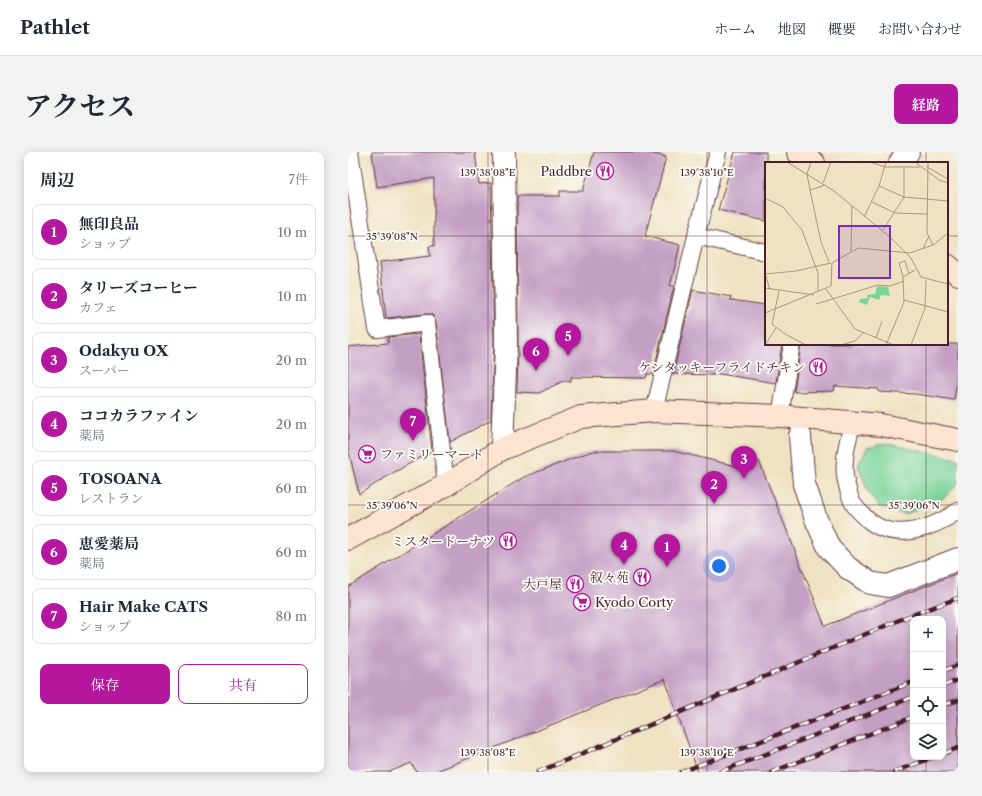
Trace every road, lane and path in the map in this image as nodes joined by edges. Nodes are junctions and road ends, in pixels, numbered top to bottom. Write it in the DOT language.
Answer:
graph roads {
  1 [pos="350,152"];
  2 [pos="504,152"];
  3 [pos="718,152"];
  4 [pos="798,152"];
  5 [pos="908,152"];
  6 [pos="813,162"];
  7 [pos="901,162"];
  8 [pos="696,236"];
  9 [pos="765,252"];
  10 [pos="948,266"];
  11 [pos="958,274"];
  12 [pos="792,345"];
  13 [pos="654,411"];
  14 [pos="780,416"];
  15 [pos="853,422"];
  16 [pos="800,436"];
  17 [pos="958,440"];
  18 [pos="502,449"];
  19 [pos="446,485"];
  20 [pos="958,511"];
  21 [pos="348,539"];
  22 [pos="958,559"];
  1 -- 19 [label="lane"];
  2 -- 18 [label="street"];
  3 -- 8 [label="lane"];
  4 -- 6 [label="street"];
  5 -- 7 [label="street"];
  8 -- 9 [label="lane"];
  8 -- 13 [label="lane"];
  10 -- 11 [label="street"];
  12 -- 14 [label="lane"];
  13 -- 14 [label="street"];
  13 -- 18 [label="street"];
  14 -- 15 [label="street"];
  15 -- 17 [label="street"];
  15 -- 20 [label="lane"];
  16 -- 22 [label="street"];
  18 -- 19 [label="street"];
  19 -- 21 [label="street"];
}
